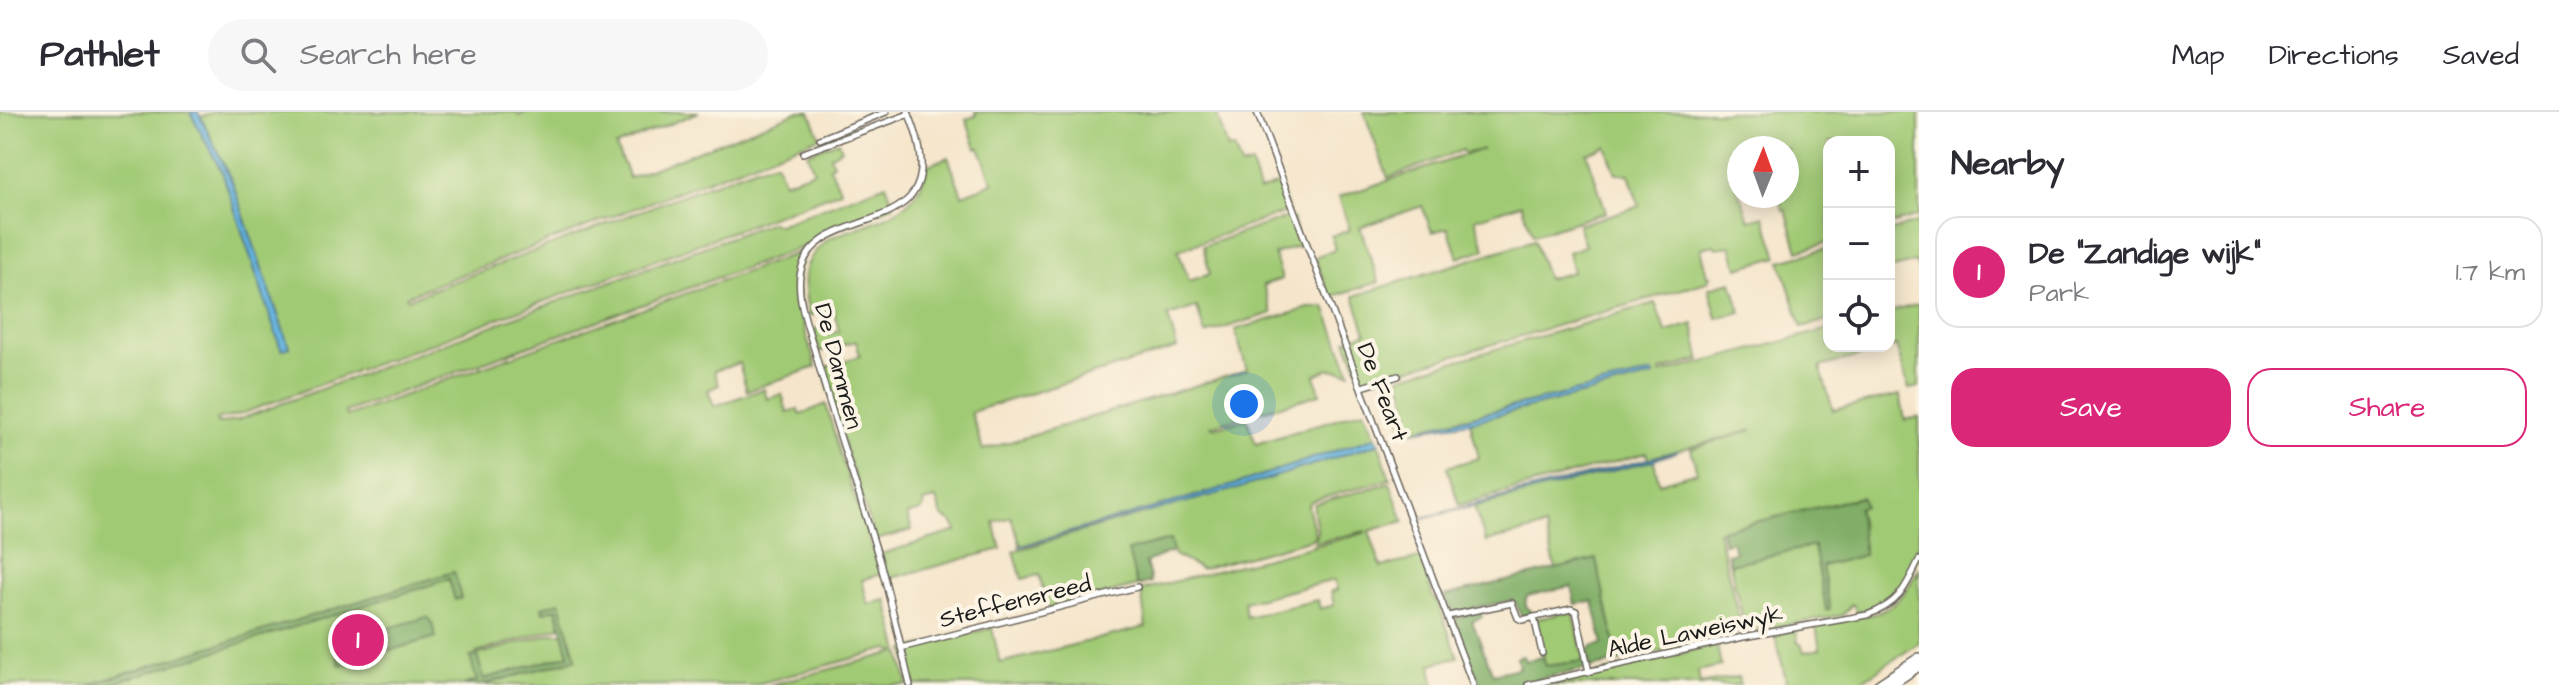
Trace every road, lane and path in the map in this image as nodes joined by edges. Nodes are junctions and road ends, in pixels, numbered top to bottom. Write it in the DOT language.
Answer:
graph roads {
  1 [pos="886,112"];
  2 [pos="1257,112"];
  3 [pos="908,113"];
  4 [pos="820,139"];
  5 [pos="803,153"];
  6 [pos="1398,376"];
  7 [pos="1362,387"];
  8 [pos="1919,560"];
  9 [pos="1137,587"];
  10 [pos="1448,616"];
  11 [pos="1534,617"];
  12 [pos="901,648"];
  13 [pos="1542,653"];
  14 [pos="1919,658"];
  15 [pos="1919,666"];
  16 [pos="1589,672"];
  17 [pos="910,685"];
  18 [pos="1473,685"];
  19 [pos="1528,685"];
  20 [pos="1878,685"];
  21 [pos="1890,685"];
  1 -- 4 [label="street"];
  2 -- 7 [label="street, De Feart"];
  3 -- 5 [label="street"];
  3 -- 12 [label="street, De Dammen"];
  6 -- 7 [label="street"];
  7 -- 10 [label="street, De Feart"];
  8 -- 16 [label="street, Alde Laweiswyk"];
  9 -- 12 [label="street, Steffensreed"];
  10 -- 11 [label="street"];
  10 -- 18 [label="street, De Feart"];
  11 -- 13 [label="street"];
  11 -- 16 [label="street"];
  12 -- 17 [label="street, De Dammen"];
  14 -- 20 [label="highway"];
  15 -- 21 [label="highway"];
  16 -- 19 [label="street, Alde Laweiswyk"];
}
